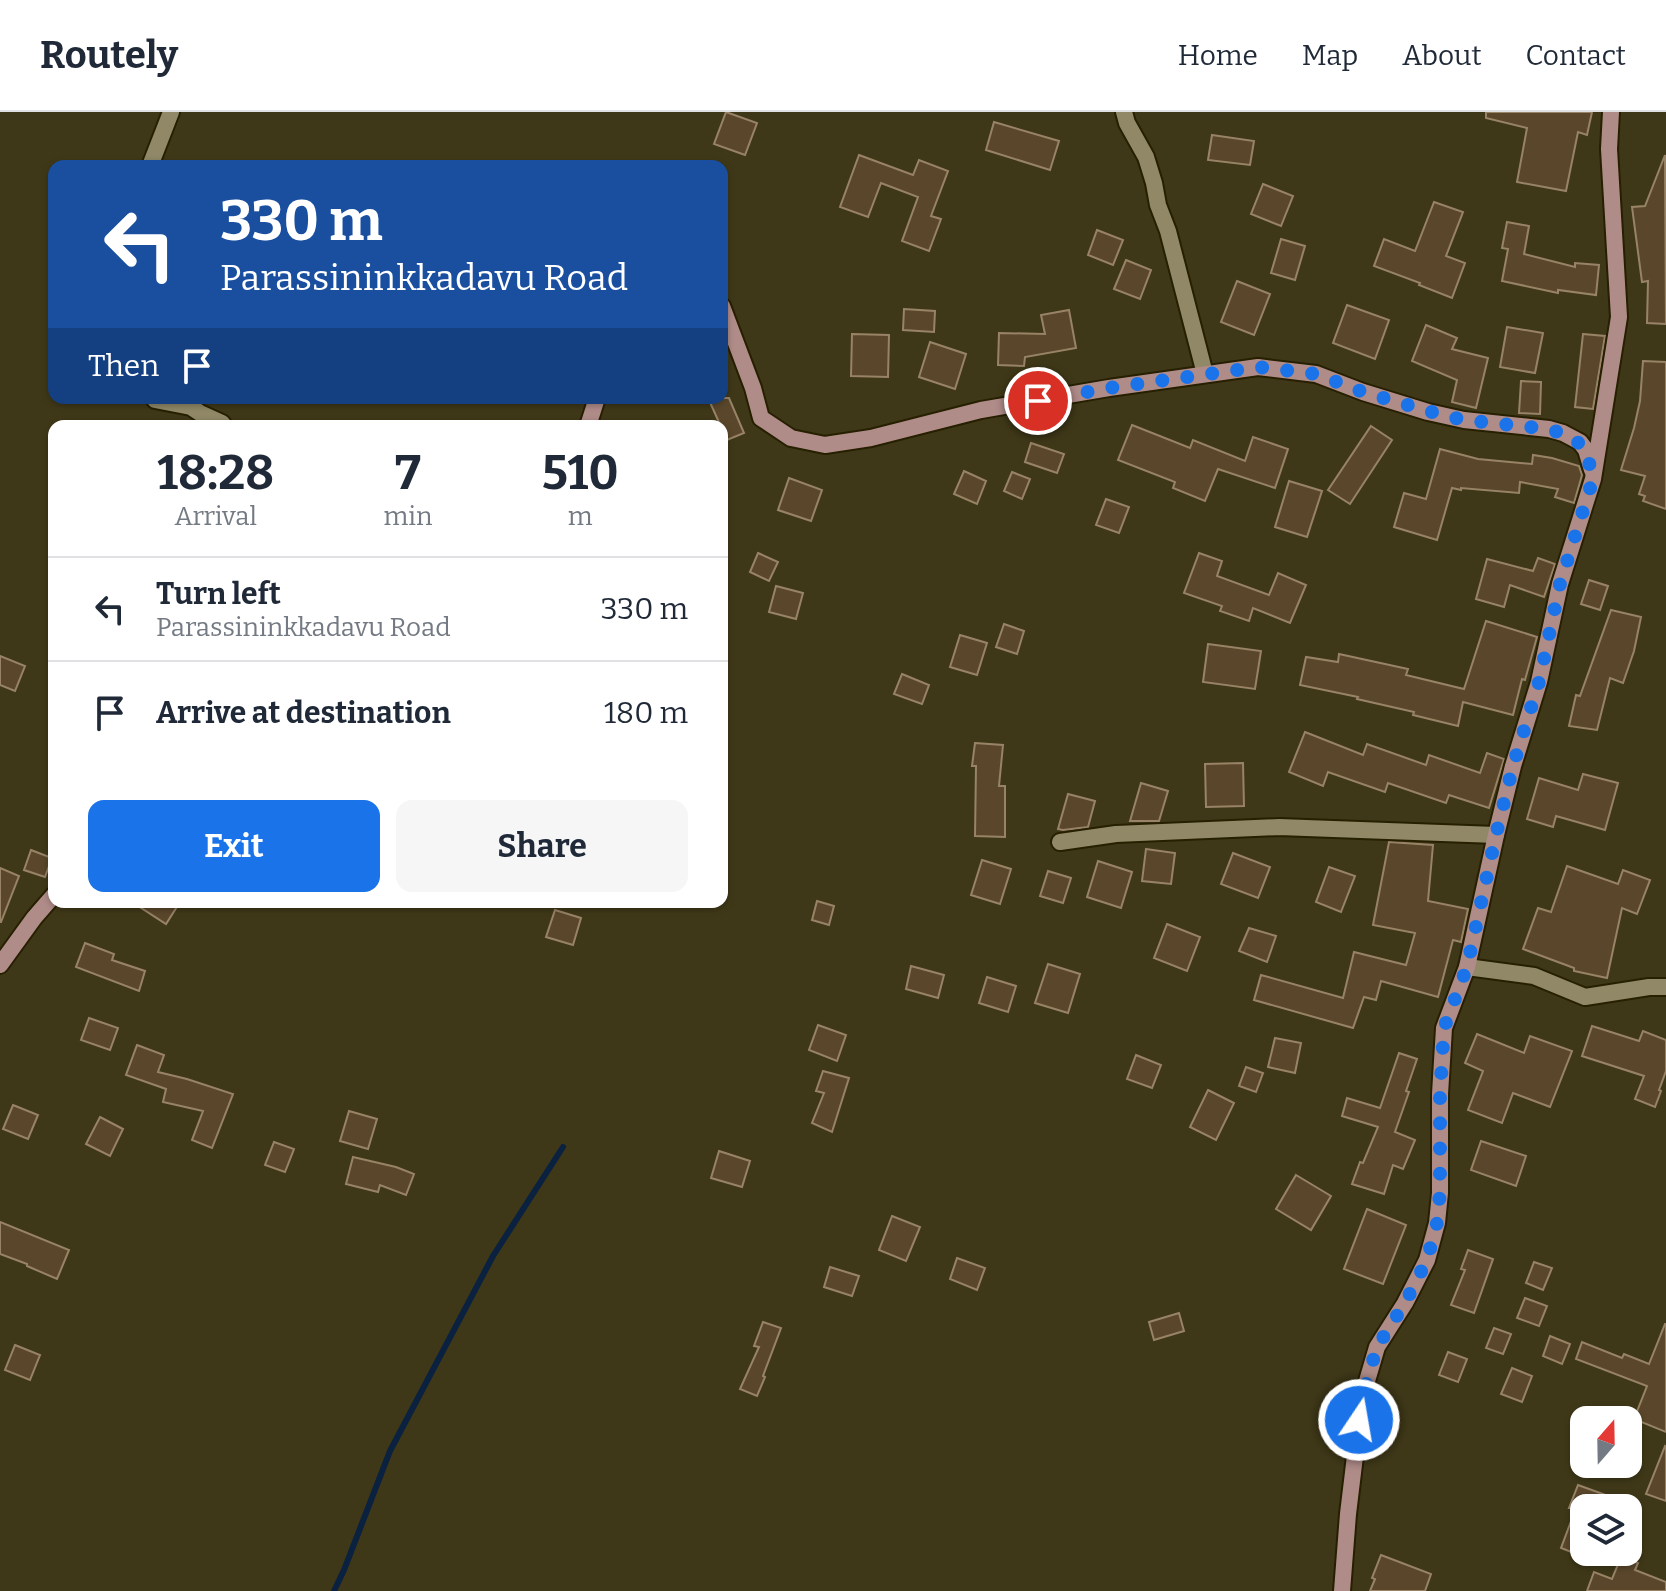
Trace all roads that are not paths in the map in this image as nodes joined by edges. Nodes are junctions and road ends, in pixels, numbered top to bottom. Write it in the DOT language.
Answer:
graph roads {
  1 [pos="171,112"];
  2 [pos="1124,112"];
  3 [pos="1611,112"];
  4 [pos="152,160"];
  5 [pos="728,322"];
  6 [pos="1205,374"];
  7 [pos="176,404"];
  8 [pos="215,420"];
  9 [pos="1593,479"];
  10 [pos="1496,835"];
  11 [pos="1060,842"];
  12 [pos="48,902"];
  13 [pos="0,965"];
  14 [pos="1467,967"];
  15 [pos="1666,987"];
  16 [pos="1342,1591"];
  1 -- 4 [label="street"];
  2 -- 6 [label="street"];
  3 -- 9 [label="main road"];
  5 -- 6 [label="main road"];
  6 -- 9 [label="main road"];
  7 -- 8 [label="street"];
  9 -- 10 [label="main road"];
  10 -- 11 [label="street"];
  10 -- 14 [label="main road"];
  12 -- 13 [label="main road"];
  14 -- 15 [label="street"];
  14 -- 16 [label="main road"];
}
